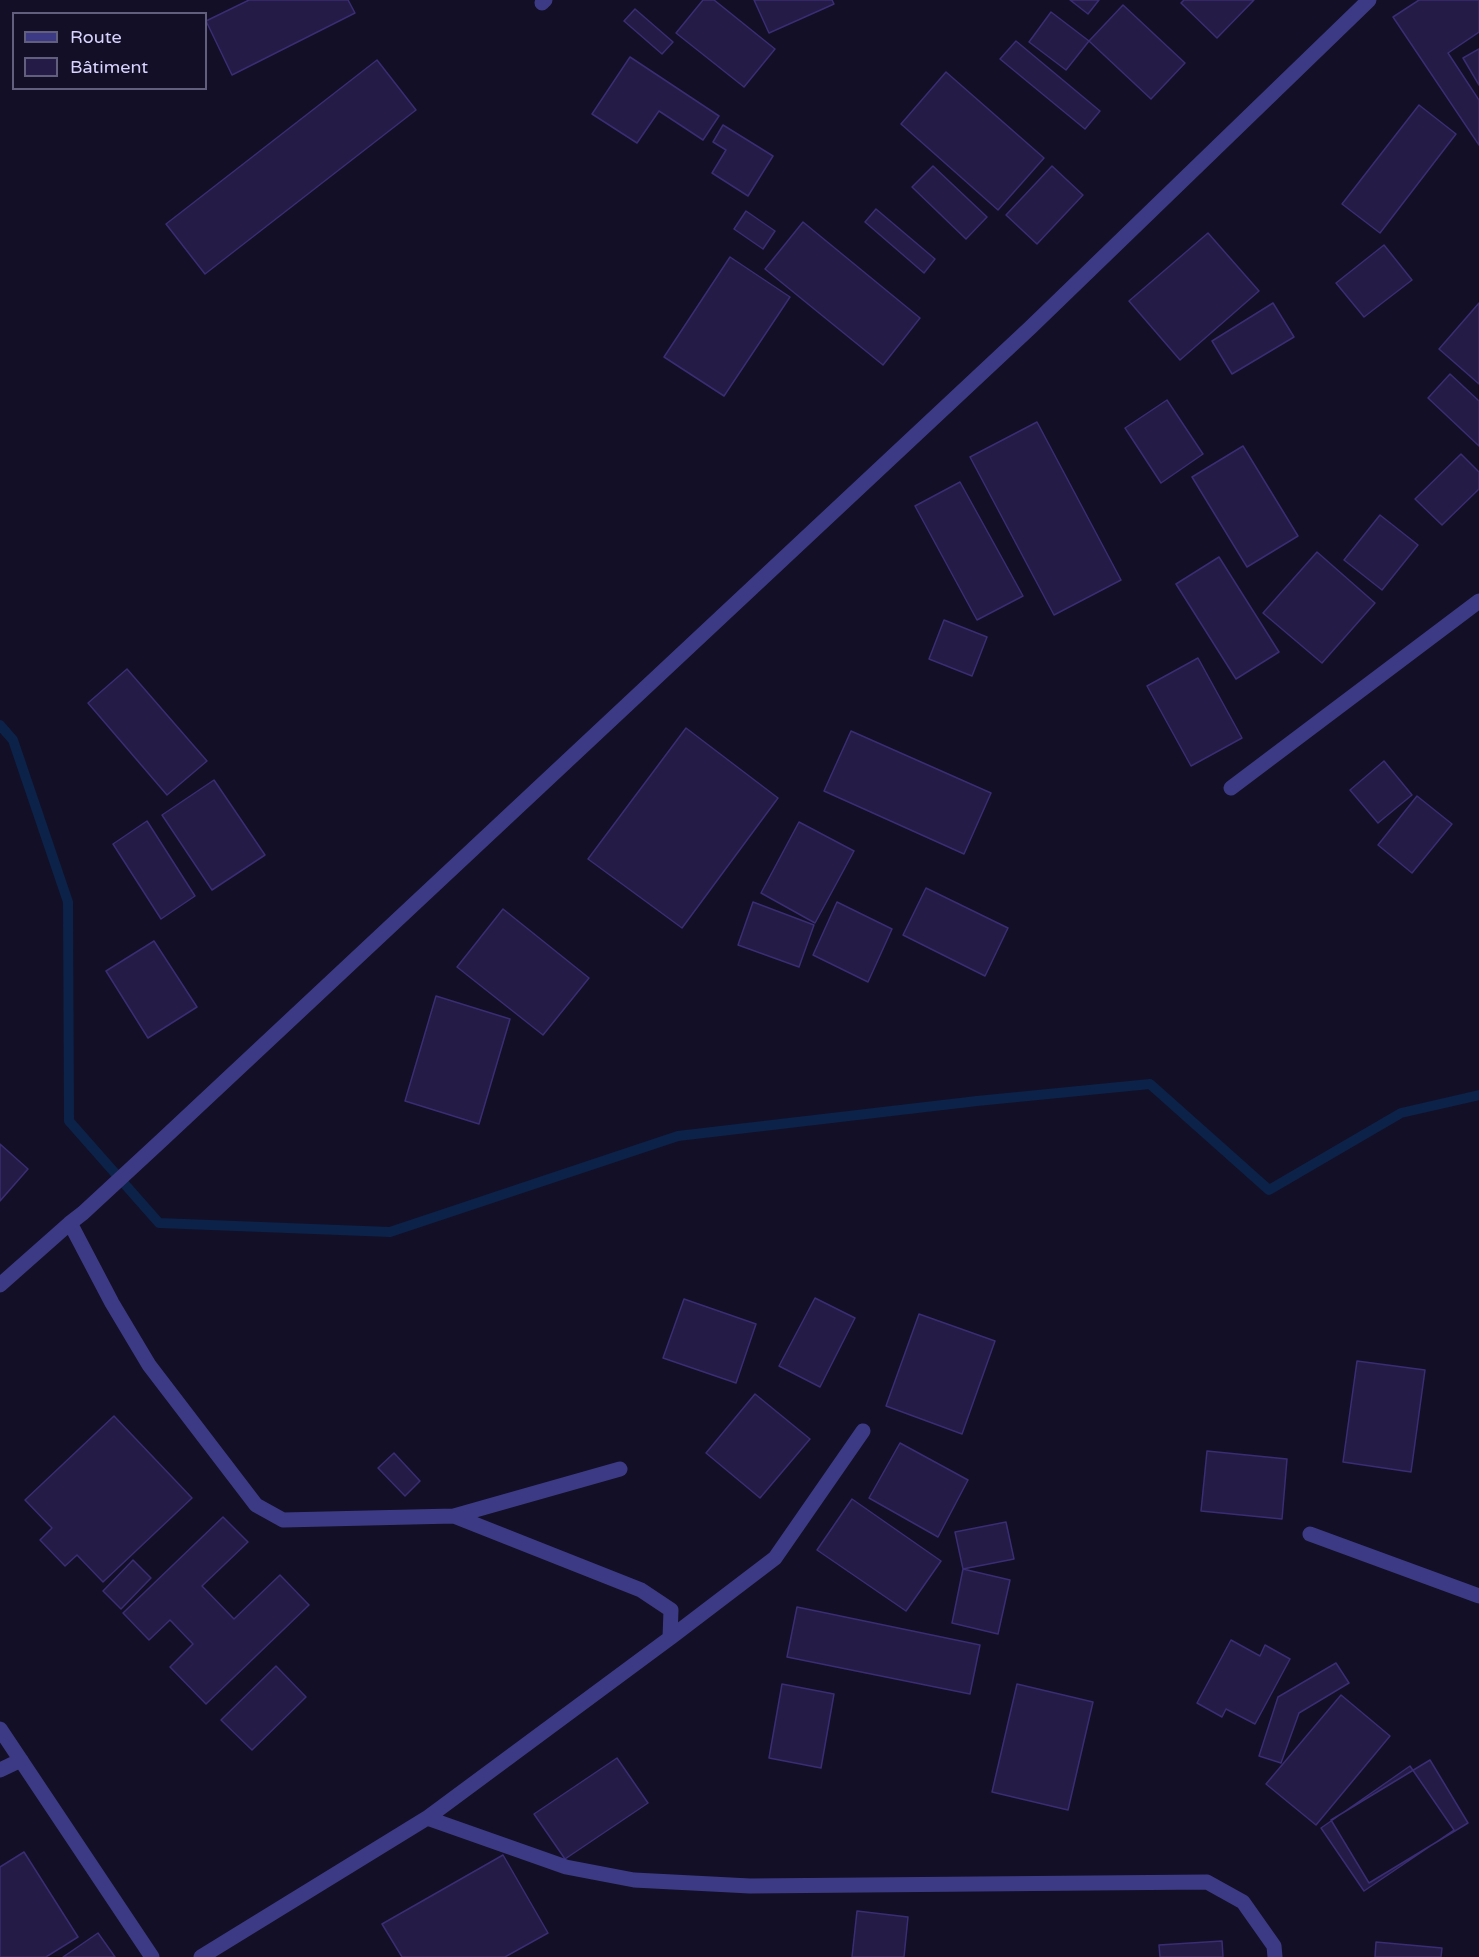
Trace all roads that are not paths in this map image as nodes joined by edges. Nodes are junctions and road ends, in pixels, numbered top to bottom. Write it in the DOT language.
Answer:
graph roads {
  1 [pos="1370,0"];
  2 [pos="1479,601"];
  3 [pos="1231,788"];
  4 [pos="70,1223"];
  5 [pos="0,1285"];
  6 [pos="863,1431"];
  7 [pos="620,1469"];
  8 [pos="454,1516"];
  9 [pos="1310,1534"];
  10 [pos="1479,1596"];
  11 [pos="670,1638"];
  12 [pos="0,1729"];
  13 [pos="21,1760"];
  14 [pos="0,1770"];
  15 [pos="427,1818"];
  16 [pos="152,1957"];
  17 [pos="201,1957"];
  18 [pos="1275,1957"];
  1 -- 4 [label="street"];
  2 -- 3 [label="street"];
  4 -- 5 [label="street"];
  4 -- 8 [label="street"];
  6 -- 11 [label="street"];
  7 -- 8 [label="street"];
  8 -- 11 [label="street"];
  9 -- 10 [label="street"];
  11 -- 15 [label="street"];
  12 -- 13 [label="street"];
  13 -- 14 [label="street"];
  13 -- 16 [label="street"];
  15 -- 17 [label="street"];
  15 -- 18 [label="street"];
}
